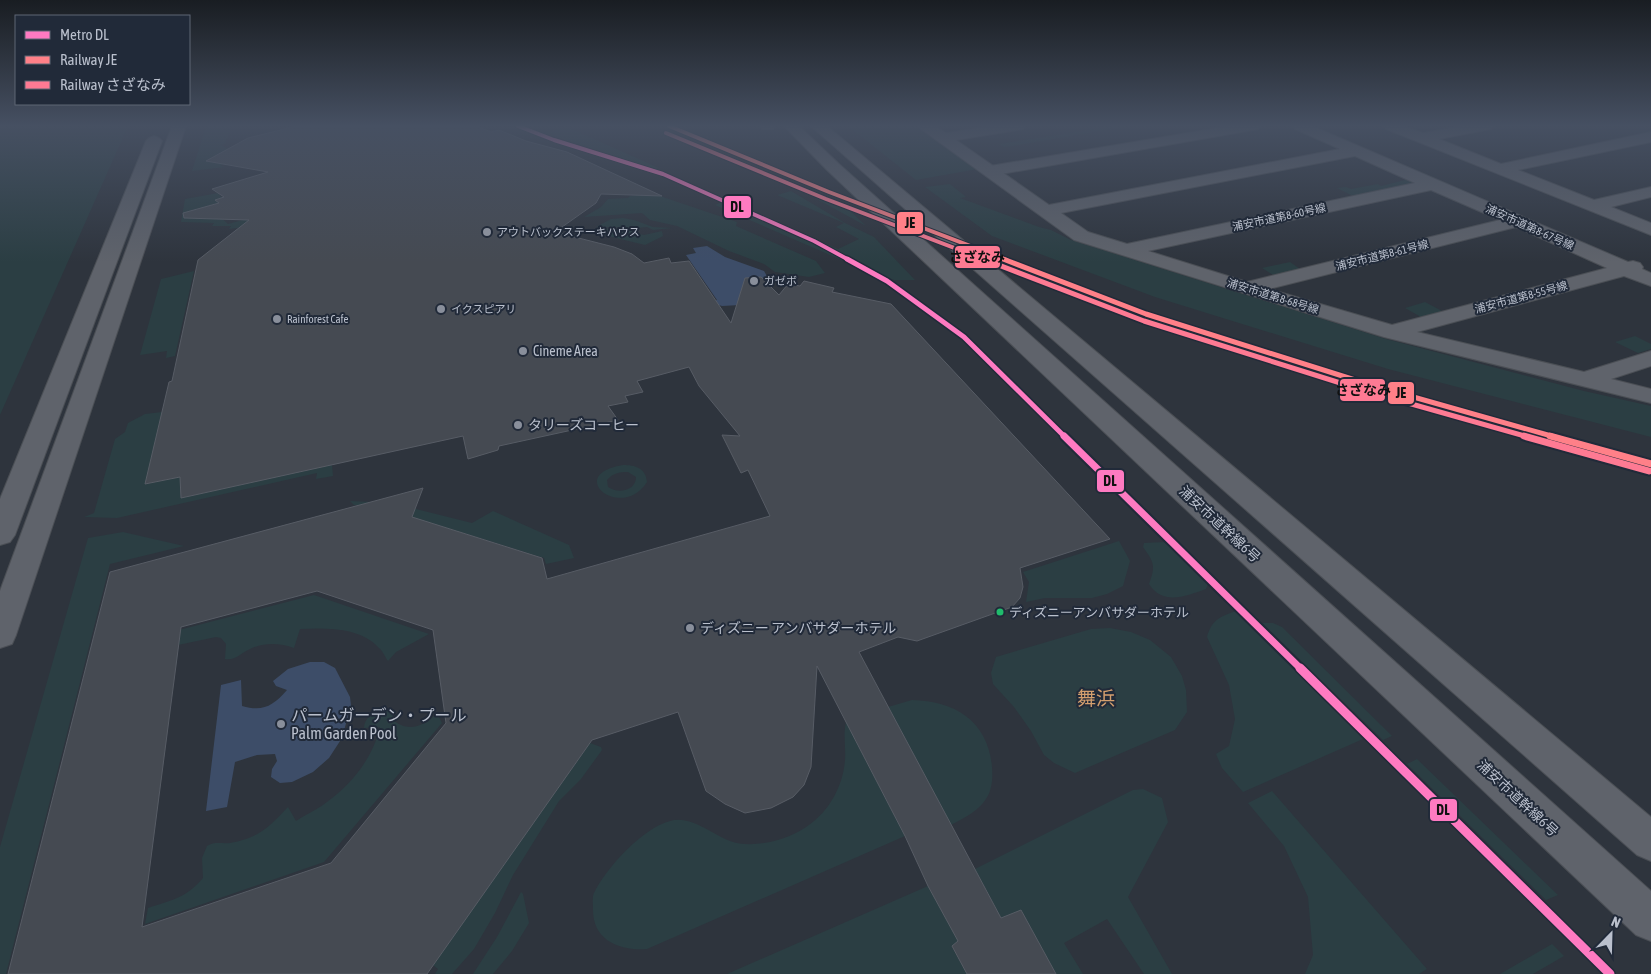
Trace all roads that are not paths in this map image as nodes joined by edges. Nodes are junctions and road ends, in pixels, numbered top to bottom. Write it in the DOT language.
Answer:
graph roads {
  1 [pos="142,171"];
  2 [pos="163,171"];
  3 [pos="838,171"];
  4 [pos="871,171"];
  5 [pos="990,171"];
  6 [pos="1250,171"];
  7 [pos="1404,171"];
  8 [pos="1507,171"];
  9 [pos="1433,184"];
  10 [pos="1651,192"];
  11 [pos="1593,206"];
  12 [pos="1045,211"];
  13 [pos="1519,221"];
  14 [pos="1651,229"];
  15 [pos="1126,250"];
  16 [pos="1651,262"];
  17 [pos="1626,269"];
  18 [pos="1651,280"];
  19 [pos="1246,288"];
  20 [pos="1392,332"];
  21 [pos="1651,358"];
  22 [pos="1584,380"];
  23 [pos="1651,396"];
  24 [pos="0,535"];
  25 [pos="0,635"];
  26 [pos="1651,842"];
  27 [pos="1651,920"];
  1 -- 24 [label="street"];
  2 -- 25 [label="street"];
  3 -- 27 [label="street, 浦安市道幹線6号"];
  4 -- 26 [label="street"];
  5 -- 12 [label="street, 浦安市道第8-68号線"];
  6 -- 12 [label="street"];
  7 -- 9 [label="street, 浦安市道第8-67号線"];
  8 -- 11 [label="street"];
  9 -- 13 [label="street, 浦安市道第8-67号線"];
  9 -- 15 [label="street, 浦安市道第8-60号線"];
  10 -- 11 [label="street"];
  11 -- 14 [label="street"];
  12 -- 15 [label="street, 浦安市道第8-68号線"];
  13 -- 17 [label="street, 浦安市道第8-67号線"];
  13 -- 19 [label="street, 浦安市道第8-61号線"];
  15 -- 19 [label="street, 浦安市道第8-68号線"];
  16 -- 17 [label="street, 浦安市道第8-55号線"];
  17 -- 18 [label="street, 浦安市道第8-67号線"];
  17 -- 20 [label="street, 浦安市道第8-55号線"];
  19 -- 20 [label="street, 浦安市道第8-68号線"];
  20 -- 22 [label="street, 浦安市道第8-68号線"];
  21 -- 22 [label="street"];
  22 -- 23 [label="street, 浦安市道第8-68号線"];
}
